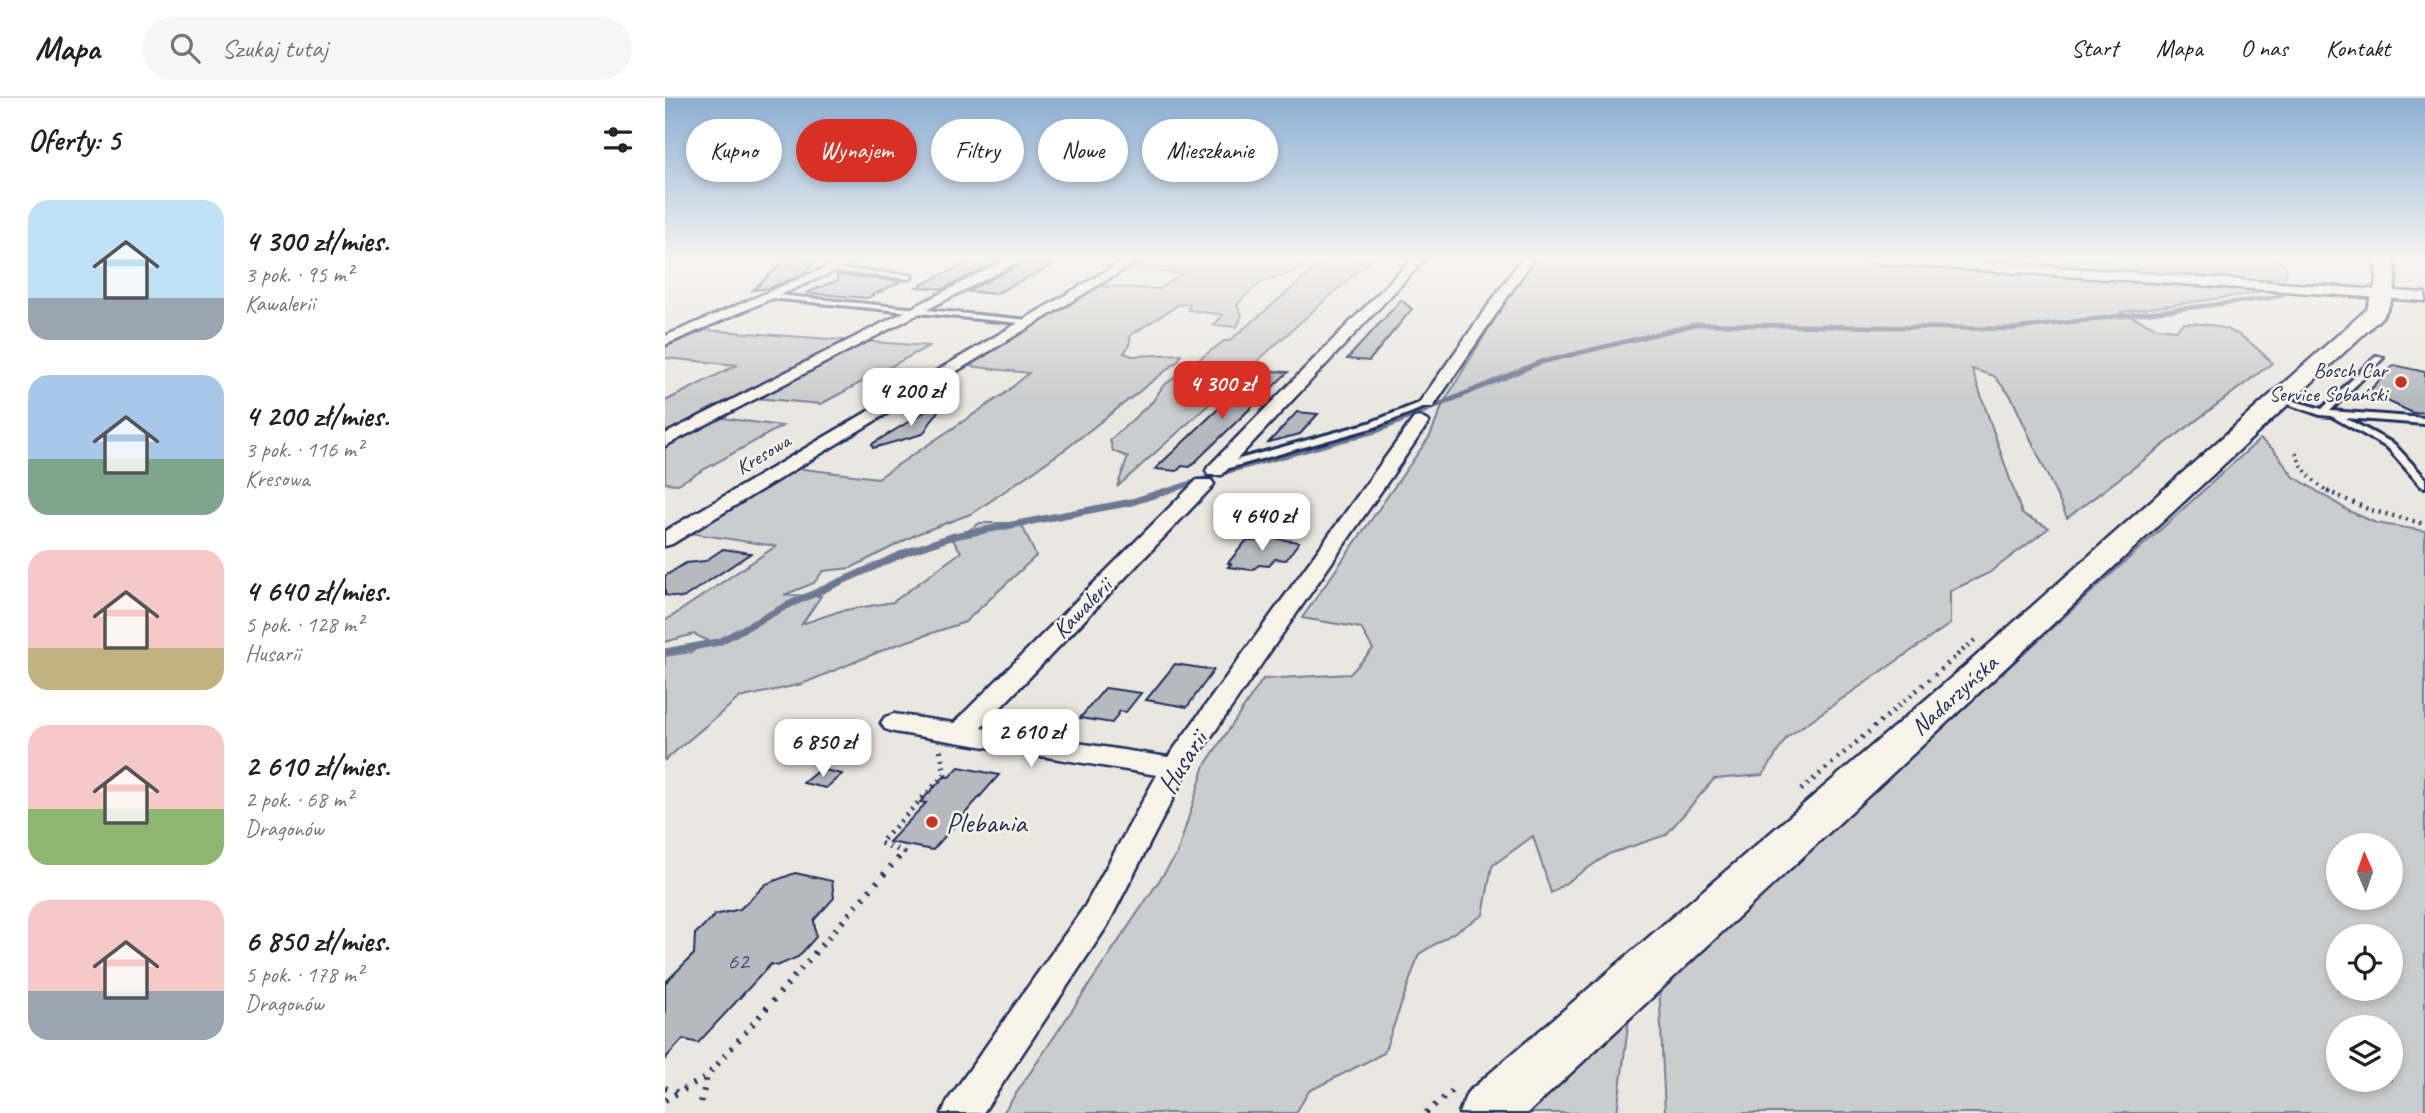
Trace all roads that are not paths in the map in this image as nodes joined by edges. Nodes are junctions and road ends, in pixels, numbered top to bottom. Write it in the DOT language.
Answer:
graph roads {
  1 [pos="748,305"];
  2 [pos="857,305"];
  3 [pos="931,305"];
  4 [pos="1057,305"];
  5 [pos="1374,305"];
  6 [pos="1496,305"];
  7 [pos="2377,305"];
  8 [pos="918,312"];
  9 [pos="1029,322"];
  10 [pos="665,325"];
  11 [pos="702,325"];
  12 [pos="665,341"];
  13 [pos="2379,358"];
  14 [pos="2280,400"];
  15 [pos="1423,412"];
  16 [pos="2328,413"];
  17 [pos="2425,421"];
  18 [pos="665,441"];
  19 [pos="1212,474"];
  20 [pos="2425,484"];
  21 [pos="665,540"];
  22 [pos="894,723"];
  23 [pos="949,738"];
  24 [pos="1175,768"];
  25 [pos="961,1113"];
  26 [pos="1487,1113"];
  1 -- 11 [label="street"];
  2 -- 8 [label="lane"];
  3 -- 8 [label="street"];
  4 -- 9 [label="street, Kresowa"];
  5 -- 19 [label="street, Kawalerii"];
  6 -- 15 [label="street, Husarii"];
  7 -- 14 [label="main road, Nadarzyńska"];
  8 -- 9 [label="lane"];
  8 -- 18 [label="street"];
  9 -- 21 [label="street, Kresowa"];
  10 -- 11 [label="street"];
  11 -- 12 [label="street"];
  13 -- 16 [label="lane"];
  14 -- 16 [label="lane"];
  14 -- 26 [label="main road, Nadarzyńska"];
  15 -- 19 [label="lane"];
  15 -- 24 [label="street, Husarii"];
  16 -- 17 [label="lane"];
  16 -- 20 [label="lane"];
  19 -- 23 [label="street, Kawalerii"];
  22 -- 23 [label="street"];
  23 -- 24 [label="street"];
  24 -- 25 [label="street, Husarii"];
}
